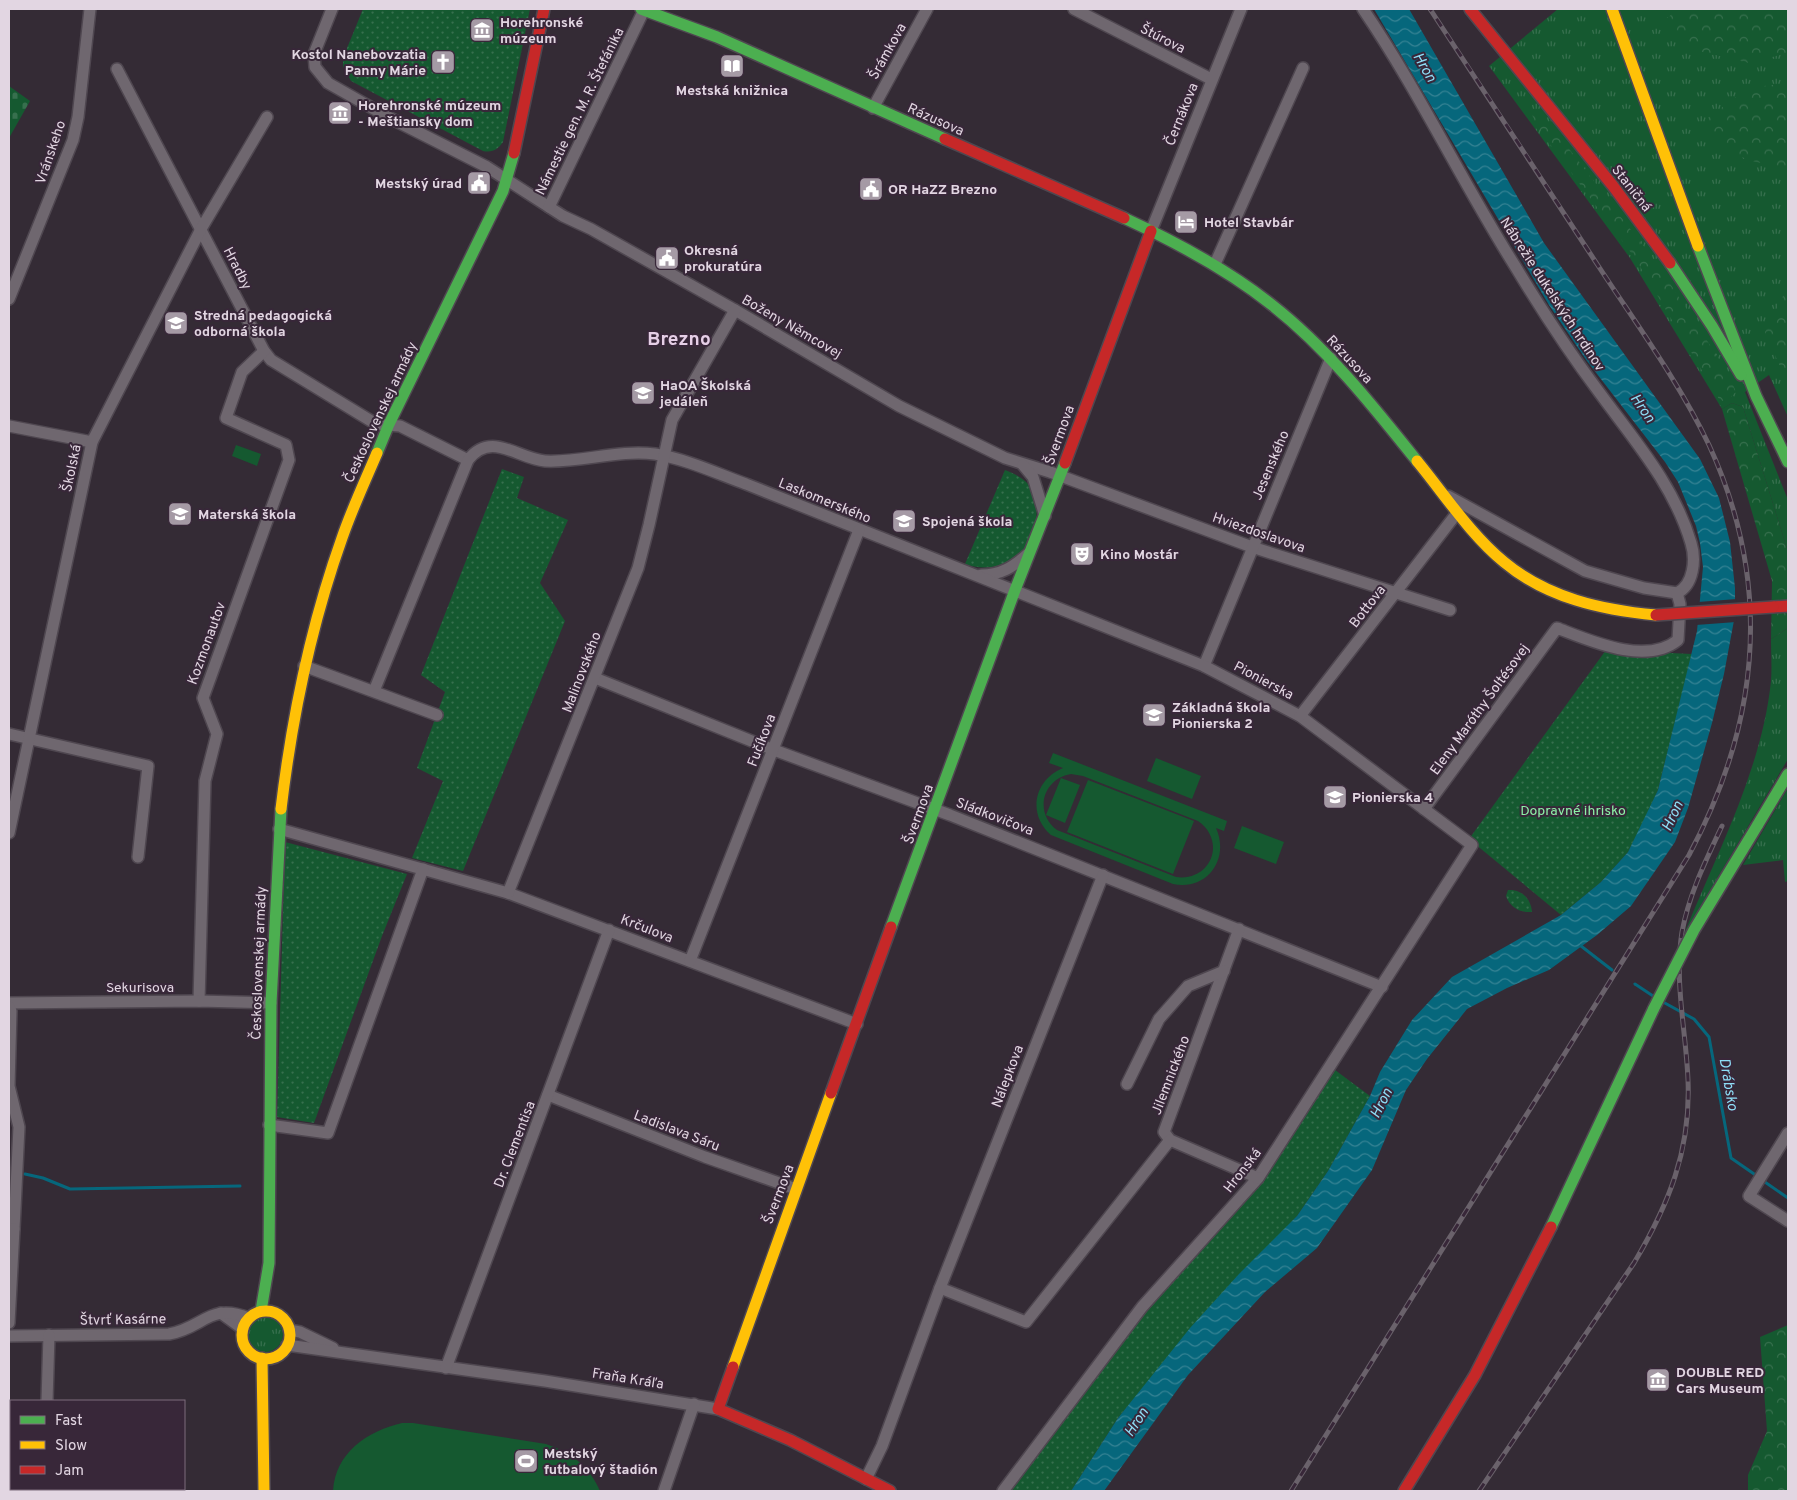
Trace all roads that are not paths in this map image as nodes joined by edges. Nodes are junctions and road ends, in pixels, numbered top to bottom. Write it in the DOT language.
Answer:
graph roads {
  1 [pos="90,9"];
  2 [pos="332,9"];
  3 [pos="544,9"];
  4 [pos="642,9"];
  5 [pos="927,9"];
  6 [pos="1074,9"];
  7 [pos="1241,9"];
  8 [pos="1363,9"];
  9 [pos="1470,9"];
  10 [pos="1612,9"];
  11 [pos="1303,68"];
  12 [pos="117,69"];
  13 [pos="1211,79"];
  14 [pos="873,108"];
  15 [pos="267,117"];
  16 [pos="507,179"];
  17 [pos="549,207"];
  18 [pos="201,229"];
  19 [pos="1151,231"];
  20 [pos="1215,264"];
  21 [pos="9,299"];
  22 [pos="735,310"];
  23 [pos="264,351"];
  24 [pos="1331,358"];
  25 [pos="1756,396"];
  26 [pos="389,424"];
  27 [pos="9,426"];
  28 [pos="92,442"];
  29 [pos="664,456"];
  30 [pos="468,460"];
  31 [pos="1788,462"];
  32 [pos="1023,465"];
  33 [pos="1060,477"];
  34 [pos="1444,494"];
  35 [pos="1457,513"];
  36 [pos="1045,516"];
  37 [pos="859,530"];
  38 [pos="1252,547"];
  39 [pos="1030,553"];
  40 [pos="970,574"];
  41 [pos="1015,590"];
  42 [pos="1397,592"];
  43 [pos="1676,593"];
  44 [pos="1788,606"];
  45 [pos="1450,610"];
  46 [pos="304,666"];
  47 [pos="1204,666"];
  48 [pos="595,678"];
  49 [pos="374,691"];
  50 [pos="437,715"];
  51 [pos="1300,716"];
  52 [pos="9,734"];
  53 [pos="30,738"];
  54 [pos="774,750"];
  55 [pos="1788,774"];
  56 [pos="1424,809"];
  57 [pos="936,810"];
  58 [pos="279,829"];
  59 [pos="9,832"];
  60 [pos="1472,845"];
  61 [pos="138,857"];
  62 [pos="423,868"];
  63 [pos="1103,875"];
  64 [pos="508,893"];
  65 [pos="1239,929"];
  66 [pos="609,930"];
  67 [pos="690,961"];
  68 [pos="1224,971"];
  69 [pos="1382,987"];
  70 [pos="199,1001"];
  71 [pos="271,1003"];
  72 [pos="9,1005"];
  73 [pos="857,1024"];
  74 [pos="1127,1084"];
  75 [pos="548,1095"];
  76 [pos="269,1125"];
  77 [pos="1788,1133"];
  78 [pos="1170,1140"];
  79 [pos="1258,1178"];
  80 [pos="796,1190"];
  81 [pos="1788,1221"];
  82 [pos="11,1229"];
  83 [pos="269,1263"];
  84 [pos="940,1288"];
  85 [pos="261,1311"];
  86 [pos="276,1312"];
  87 [pos="221,1313"];
  88 [pos="249,1318"];
  89 [pos="9,1323"];
  90 [pos="243,1329"];
  91 [pos="290,1330"];
  92 [pos="49,1335"];
  93 [pos="9,1336"];
  94 [pos="287,1345"];
  95 [pos="344,1353"];
  96 [pos="276,1357"];
  97 [pos="262,1358"];
  98 [pos="446,1368"];
  99 [pos="47,1400"];
  100 [pos="694,1404"];
  101 [pos="718,1409"];
  102 [pos="265,1453"];
  103 [pos="866,1478"];
  104 [pos="264,1491"];
  105 [pos="664,1491"];
  106 [pos="890,1491"];
  107 [pos="1004,1491"];
  108 [pos="1404,1491"];
  1 -- 21 [label="street, Vránskeho"];
  2 -- 16 [label="street, Námestie gen. M. R. Štefánika"];
  3 -- 16 [label="main road"];
  4 -- 14 [label="main road, Rázusova"];
  4 -- 17 [label="street, Námestie gen. M. R. Štefánika"];
  5 -- 14 [label="street, Šrámkova"];
  6 -- 13 [label="street, Štúrova"];
  7 -- 13 [label="street, Černákova"];
  8 -- 43 [label="street, Nábrežie dukelských hrdinov"];
  9 -- 25 [label="main road, Staničná"];
  10 -- 25 [label="main road"];
  11 -- 20 [label="street"];
  12 -- 18 [label="street, Hradby"];
  13 -- 19 [label="street, Černákova"];
  14 -- 19 [label="main road, Rázusova"];
  15 -- 18 [label="street, Školská"];
  16 -- 17 [label="street, Námestie gen. M. R. Štefánika"];
  16 -- 26 [label="main road, Československej armády"];
  17 -- 22 [label="street, Boženy Němcovej"];
  18 -- 23 [label="street, Hradby"];
  18 -- 28 [label="street, Školská"];
  19 -- 20 [label="main road, Rázusova"];
  19 -- 33 [label="main road, Švermova"];
  20 -- 24 [label="main road, Rázusova"];
  22 -- 29 [label="street, Malinovského"];
  22 -- 32 [label="street, Boženy Němcovej"];
  23 -- 26 [label="street, Hradby"];
  23 -- 70 [label="street, Kozmonautov"];
  24 -- 34 [label="main road, Rázusova"];
  24 -- 38 [label="street, Jesenského"];
  25 -- 31 [label="main road"];
  26 -- 30 [label="street, Hradby"];
  26 -- 46 [label="main road, Československej armády"];
  27 -- 28 [label="street"];
  28 -- 53 [label="street, Školská"];
  29 -- 30 [label="street"];
  29 -- 37 [label="street, Laskomerského"];
  29 -- 48 [label="street, Malinovského"];
  30 -- 49 [label="street"];
  32 -- 33 [label="street, Boženy Němcovej"];
  32 -- 36 [label="street"];
  33 -- 36 [label="main road, Švermova"];
  33 -- 38 [label="street, Hviezdoslavova"];
  34 -- 35 [label="main road, Rázusova"];
  34 -- 43 [label="street, Rázusova"];
  35 -- 42 [label="street, Bottova"];
  35 -- 44 [label="main road, Rázusova, bridge"];
  36 -- 39 [label="main road, Švermova"];
  37 -- 40 [label="street, Laskomerského"];
  37 -- 54 [label="street, Fučíkova"];
  38 -- 42 [label="street, Hviezdoslavova"];
  38 -- 47 [label="street, Jesenského"];
  39 -- 40 [label="street, Laskomerského"];
  39 -- 41 [label="main road, Švermova"];
  40 -- 41 [label="street, Laskomerského"];
  41 -- 47 [label="street, Pionierska"];
  41 -- 57 [label="main road, Švermova"];
  42 -- 45 [label="street, Hviezdoslavova"];
  42 -- 51 [label="street, Bottova"];
  43 -- 56 [label="street, Eleny Maróthy Šoltésovej"];
  46 -- 49 [label="street"];
  46 -- 58 [label="main road, Československej armády"];
  47 -- 51 [label="street, Pionierska"];
  48 -- 54 [label="street, Sládkovičova"];
  48 -- 64 [label="street, Malinovského"];
  49 -- 50 [label="street"];
  51 -- 56 [label="street, Pionierska"];
  52 -- 53 [label="street"];
  53 -- 59 [label="street, Školská"];
  53 -- 61 [label="street"];
  54 -- 57 [label="street, Sládkovičova"];
  54 -- 67 [label="street, Fučíkova"];
  55 -- 108 [label="main road, bridge"];
  56 -- 60 [label="street, Pionierska"];
  57 -- 63 [label="street, Sládkovičova"];
  57 -- 73 [label="main road, Švermova"];
  58 -- 62 [label="street, Krčulova"];
  58 -- 71 [label="main road, Československej armády"];
  60 -- 69 [label="street, Hronská"];
  62 -- 64 [label="street, Krčulova"];
  62 -- 76 [label="street"];
  63 -- 65 [label="street, Sládkovičova"];
  63 -- 84 [label="street, Nálepkova"];
  64 -- 66 [label="street, Krčulova"];
  65 -- 68 [label="street, Jilemnického"];
  65 -- 69 [label="street, Sládkovičova"];
  66 -- 67 [label="street, Krčulova"];
  66 -- 75 [label="street, Dr. Clementisa"];
  67 -- 73 [label="street, Krčulova"];
  68 -- 74 [label="street"];
  68 -- 78 [label="street, Jilemnického"];
  69 -- 79 [label="street, Hronská"];
  70 -- 71 [label="street, Sekurisova"];
  70 -- 72 [label="street, Sekurisova"];
  71 -- 76 [label="main road, Československej armády"];
  72 -- 82 [label="street"];
  73 -- 80 [label="main road, Švermova"];
  75 -- 80 [label="street, Ladislava Sáru"];
  75 -- 98 [label="street, Dr. Clementisa"];
  76 -- 83 [label="main road, Československej armády"];
  77 -- 81 [label="street"];
  78 -- 79 [label="street"];
  78 -- 84 [label="street"];
  79 -- 107 [label="street, Hronská"];
  80 -- 101 [label="main road, Švermova"];
  82 -- 89 [label="street"];
  83 -- 85 [label="main road, Československej armády"];
  83 -- 86 [label="main road, Československej armády"];
  84 -- 103 [label="street, Nálepkova"];
  85 -- 86 [label="main road"];
  85 -- 88 [label="main road"];
  86 -- 91 [label="main road, Československej armády"];
  87 -- 88 [label="street"];
  87 -- 90 [label="street"];
  87 -- 92 [label="street, Štvrť Kasárne"];
  88 -- 90 [label="main road"];
  90 -- 97 [label="main road"];
  91 -- 94 [label="main road"];
  91 -- 95 [label="street, Fraňa Kráľa"];
  92 -- 93 [label="street, Štvrť Kasárne"];
  92 -- 99 [label="street"];
  94 -- 95 [label="street, Fraňa Kráľa"];
  94 -- 96 [label="main road"];
  95 -- 98 [label="street, Fraňa Kráľa"];
  96 -- 97 [label="main road"];
  96 -- 102 [label="main road"];
  97 -- 102 [label="main road"];
  98 -- 100 [label="street, Fraňa Kráľa"];
  100 -- 101 [label="street, Fraňa Kráľa"];
  100 -- 105 [label="street"];
  101 -- 103 [label="main road, Fraňa Kráľa"];
  102 -- 104 [label="main road"];
  103 -- 106 [label="main road, Fraňa Kráľa"];
}
